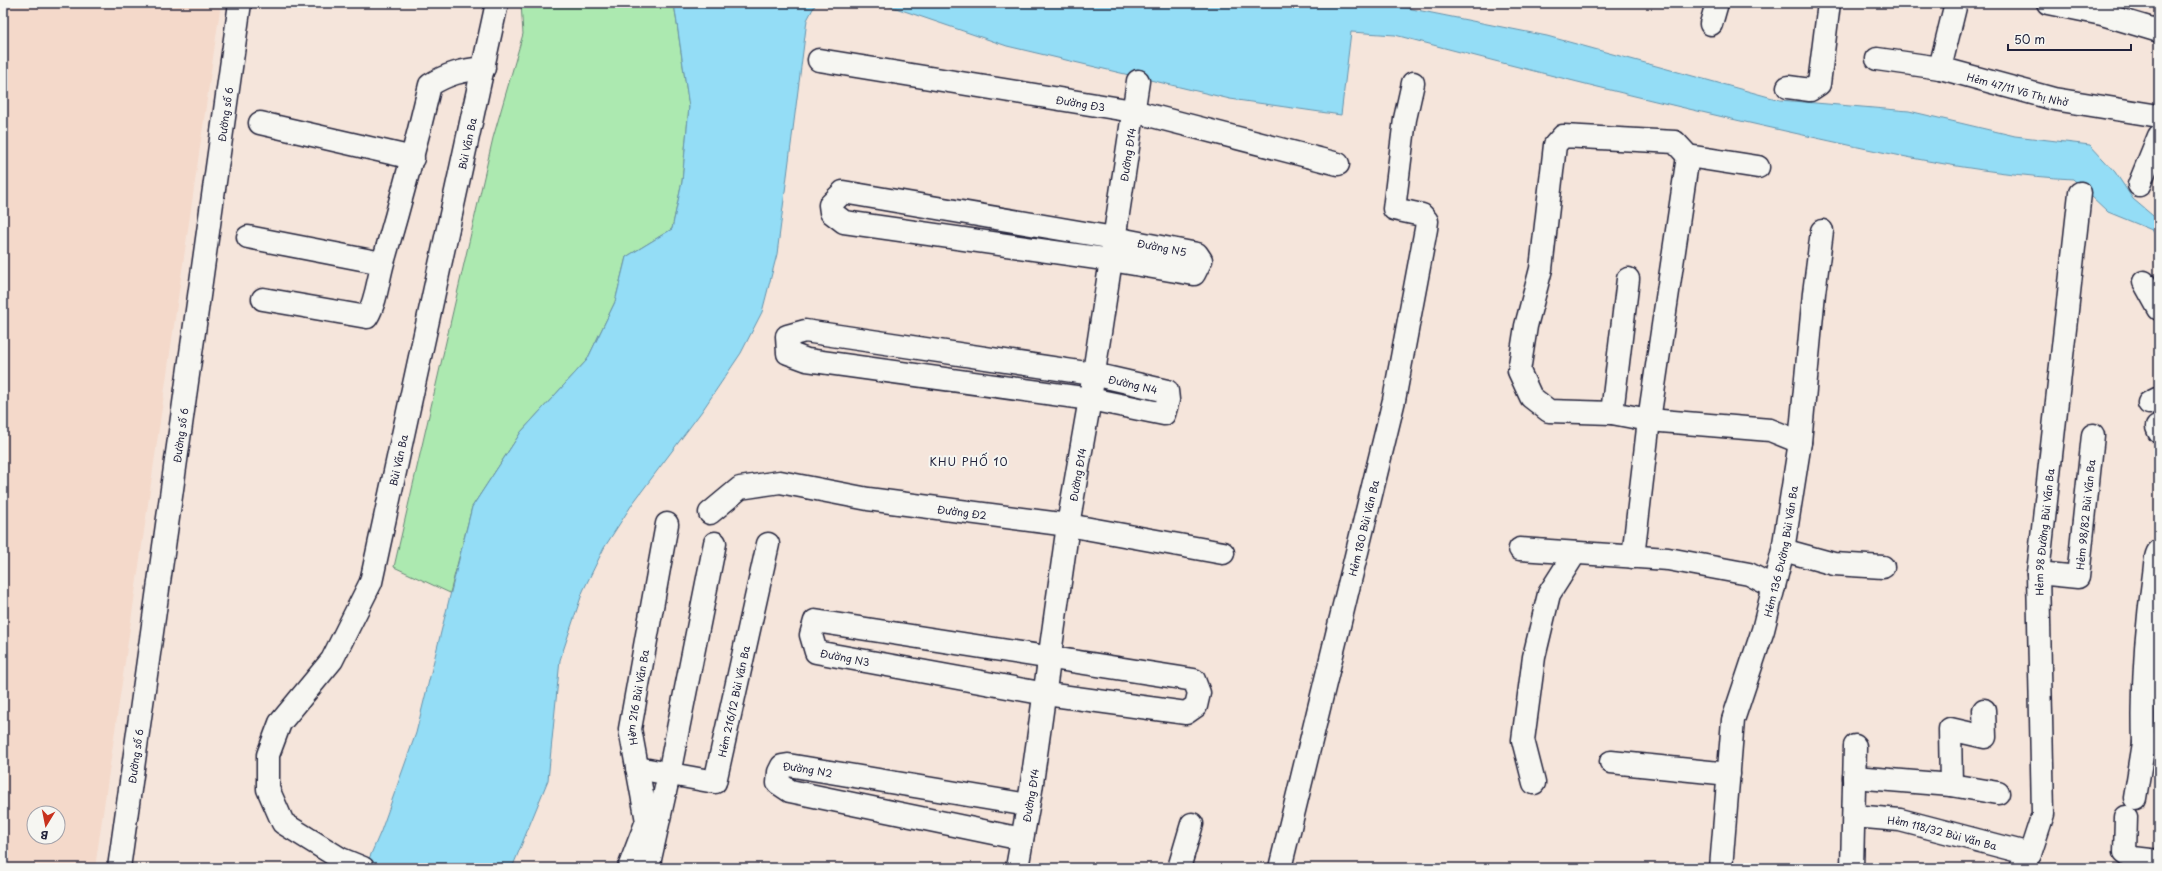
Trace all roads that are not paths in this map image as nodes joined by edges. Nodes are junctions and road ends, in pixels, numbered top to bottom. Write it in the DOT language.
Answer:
graph roads {
  1 [pos="240,3"];
  2 [pos="497,3"];
  3 [pos="1717,3"];
  4 [pos="1829,3"];
  5 [pos="1956,3"];
  6 [pos="2048,3"];
  7 [pos="1711,24"];
  8 [pos="2159,31"];
  9 [pos="1877,59"];
  10 [pos="819,60"];
  11 [pos="484,68"];
  12 [pos="1940,68"];
  13 [pos="1138,81"];
  14 [pos="1414,83"];
  15 [pos="1788,87"];
  16 [pos="1133,112"];
  17 [pos="2159,116"];
  18 [pos="260,123"];
  19 [pos="2159,136"];
  20 [pos="1688,156"];
  21 [pos="413,158"];
  22 [pos="1338,164"];
  23 [pos="1758,167"];
  24 [pos="2139,185"];
  25 [pos="2080,193"];
  26 [pos="1822,231"];
  27 [pos="248,237"];
  28 [pos="1114,238"];
  29 [pos="1111,260"];
  30 [pos="382,264"];
  31 [pos="1628,279"];
  32 [pos="2144,282"];
  33 [pos="263,299"];
  34 [pos="2159,309"];
  35 [pos="1093,374"];
  36 [pos="1090,399"];
  37 [pos="1612,412"];
  38 [pos="1649,420"];
  39 [pos="2093,435"];
  40 [pos="1800,442"];
  41 [pos="710,513"];
  42 [pos="667,524"];
  43 [pos="1068,525"];
  44 [pos="715,544"];
  45 [pos="768,544"];
  46 [pos="1520,549"];
  47 [pos="2159,549"];
  48 [pos="1784,550"];
  49 [pos="1575,553"];
  50 [pos="1223,554"];
  51 [pos="1633,556"];
  52 [pos="1884,567"];
  53 [pos="2038,573"];
  54 [pos="1774,587"];
  55 [pos="2153,618"];
  56 [pos="1051,656"];
  57 [pos="1046,694"];
  58 [pos="1984,710"];
  59 [pos="2152,744"];
  60 [pos="1855,746"];
  61 [pos="1611,762"];
  62 [pos="637,768"];
  63 [pos="669,774"];
  64 [pos="1729,774"];
  65 [pos="1854,777"];
  66 [pos="1534,783"];
  67 [pos="1951,785"];
  68 [pos="1998,793"];
  69 [pos="1028,805"];
  70 [pos="1854,816"];
  71 [pos="1192,824"];
  72 [pos="1022,839"];
  73 [pos="2026,861"];
  74 [pos="2159,861"];
  75 [pos="119,868"];
  76 [pos="363,868"];
  77 [pos="629,868"];
  78 [pos="648,868"];
  79 [pos="1017,868"];
  80 [pos="1178,868"];
  81 [pos="1280,868"];
  82 [pos="1721,868"];
  83 [pos="1852,868"];
  1 -- 75 [label="street, Đường số 6"];
  2 -- 11 [label="street, Bùi Văn Ba"];
  3 -- 7 [label="street"];
  4 -- 15 [label="street"];
  5 -- 12 [label="street"];
  6 -- 8 [label="street"];
  9 -- 12 [label="street, Hẻm 47/11 Võ Thị Nhờ"];
  10 -- 16 [label="street, Đường Đ3"];
  11 -- 21 [label="street"];
  11 -- 76 [label="street, Bùi Văn Ba"];
  12 -- 17 [label="street, Hẻm 47/11 Võ Thị Nhờ"];
  13 -- 16 [label="street, Đường Đ14"];
  14 -- 81 [label="street, Hẻm 180 Bùi Văn Ba"];
  16 -- 22 [label="street, Đường Đ3"];
  16 -- 28 [label="street, Đường Đ14"];
  18 -- 21 [label="street"];
  19 -- 24 [label="street"];
  20 -- 23 [label="street"];
  20 -- 37 [label="street"];
  20 -- 38 [label="street"];
  21 -- 30 [label="street"];
  25 -- 53 [label="street, Hẻm 98 Đường Bùi Văn Ba"];
  26 -- 40 [label="street, Hẻm 136 Đường Bùi Văn Ba"];
  27 -- 30 [label="street"];
  28 -- 29 [label="street, Đường Đ14"];
  28 -- 29 [label="street, Đường N5"];
  28 -- 29 [label="street, Đường N5"];
  29 -- 35 [label="street, Đường Đ14"];
  30 -- 33 [label="street"];
  31 -- 37 [label="street"];
  32 -- 34 [label="street"];
  35 -- 36 [label="street, Đường Đ14"];
  35 -- 36 [label="street, Đường N4"];
  35 -- 36 [label="street, Đường N4"];
  36 -- 43 [label="street, Đường Đ14"];
  37 -- 38 [label="street"];
  38 -- 40 [label="street"];
  38 -- 51 [label="street"];
  39 -- 53 [label="street, Hẻm 98/82 Bùi Văn Ba"];
  40 -- 48 [label="street, Hẻm 136 Đường Bùi Văn Ba"];
  41 -- 43 [label="street, Đường Đ2"];
  42 -- 62 [label="street, Hẻm 216 Bùi Văn Ba"];
  43 -- 50 [label="street, Đường Đ2"];
  43 -- 56 [label="street, Đường Đ14"];
  44 -- 63 [label="street"];
  45 -- 63 [label="street, Hẻm 216/12 Bùi Văn Ba"];
  46 -- 49 [label="street"];
  47 -- 55 [label="street"];
  48 -- 52 [label="street"];
  48 -- 54 [label="street, Hẻm 136 Đường Bùi Văn Ba"];
  49 -- 51 [label="street"];
  49 -- 66 [label="street"];
  51 -- 54 [label="street"];
  53 -- 73 [label="street, Hẻm 98 Đường Bùi Văn Ba"];
  54 -- 64 [label="street, Hẻm 136 Đường Bùi Văn Ba"];
  55 -- 59 [label="street"];
  56 -- 57 [label="street, Đường Đ14"];
  56 -- 57 [label="street"];
  56 -- 57 [label="street, Đường N3"];
  57 -- 69 [label="street, Đường Đ14"];
  58 -- 67 [label="street"];
  59 -- 74 [label="street"];
  60 -- 65 [label="street"];
  61 -- 64 [label="street"];
  62 -- 63 [label="street, Hẻm 216/12 Bùi Văn Ba"];
  62 -- 77 [label="street, Hẻm 216 Bùi Văn Ba"];
  63 -- 78 [label="street"];
  64 -- 82 [label="street, Hẻm 136 Đường Bùi Văn Ba"];
  65 -- 67 [label="street"];
  65 -- 70 [label="street"];
  67 -- 68 [label="street"];
  69 -- 72 [label="street, Đường Đ14"];
  69 -- 72 [label="street, Đường N2"];
  70 -- 73 [label="street, Hẻm 118/32 Bùi Văn Ba"];
  70 -- 83 [label="street"];
  71 -- 80 [label="street"];
  72 -- 79 [label="street, Đường Đ14"];
}
